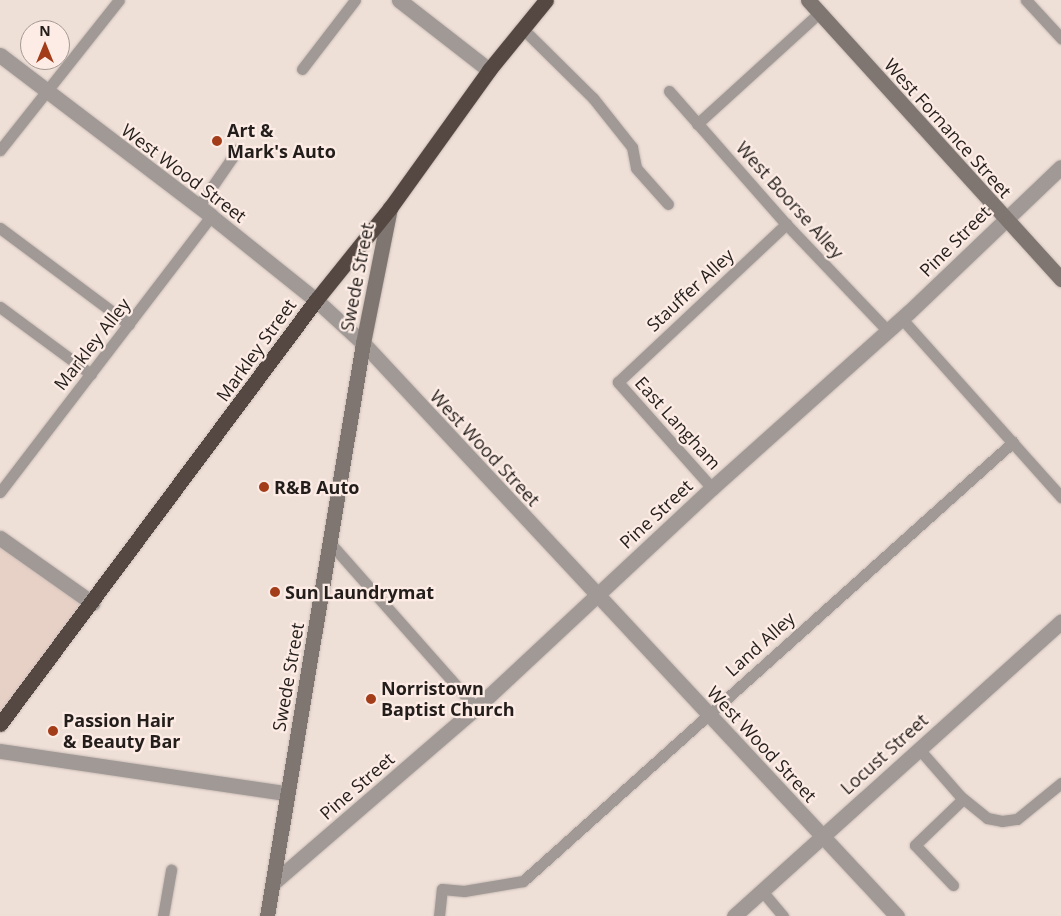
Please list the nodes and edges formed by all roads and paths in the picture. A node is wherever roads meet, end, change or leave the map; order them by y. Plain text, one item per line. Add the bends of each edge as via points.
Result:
1 (119, 0) edge
2 (355, 0) edge
3 (399, 0) edge
4 (546, 0) edge
5 (808, 0) edge
6 (1026, 0) edge
7 (819, 13) junction
8 (523, 29) junction
9 (1061, 38) edge
10 (0, 55) edge
11 (302, 69) dead end
12 (489, 70) junction
13 (669, 91) dead end
14 (46, 92) junction
15 (697, 124) junction
16 (238, 149) dead end
17 (0, 150) edge
18 (1061, 167) edge
19 (668, 204) dead end
20 (198, 207) junction
21 (390, 208) junction
22 (211, 216) junction
23 (1005, 218) junction
24 (786, 224) junction
25 (0, 228) edge
26 (1061, 279) edge
27 (316, 300) junction
28 (0, 307) edge
29 (902, 319) junction
30 (129, 324) junction
31 (888, 331) junction
32 (363, 343) junction
33 (91, 374) junction
34 (618, 382) joint
35 (1013, 442) junction
36 (712, 488) junction
37 (0, 492) edge
38 (1061, 497) edge
39 (0, 538) edge
40 (331, 544) junction
41 (596, 595) junction
42 (92, 603) junction
43 (1061, 622) edge
44 (476, 708) junction
45 (708, 713) junction
46 (0, 724) edge
47 (919, 749) junction
48 (0, 751) edge
49 (1061, 783) edge
50 (285, 793) junction
51 (963, 799) junction
52 (822, 836) junction
53 (170, 870) dead end
54 (273, 883) junction
55 (953, 885) dead end
56 (762, 890) junction
57 (162, 916) edge
58 (267, 916) edge
59 (439, 916) edge
60 (734, 916) edge
61 (783, 916) edge
62 (897, 916) edge

1 - 14 lane
2 - 11 lane
3 - 12 street
4 - 8 highway, Markley Street
5 - 7 street, West Fornance Street
6 - 9 lane
7 - 15 lane
7 - 23 street, West Fornance Street
8 - 12 highway, Markley Street
8 - 19 lane via 593,98 632,148 636,168
10 - 14 street, West Wood Street
12 - 21 highway, Markley Street
13 - 15 lane, West Boorse Alley
14 - 17 lane
14 - 20 street, West Wood Street
15 - 24 lane, West Boorse Alley
16 - 20 lane
18 - 23 street, Pine Street
20 - 22 street, West Wood Street
21 - 27 highway, Markley Street
21 - 32 street, Swede Street
22 - 27 street, West Wood Street
22 - 30 lane, Markley Alley
23 - 26 street, West Fornance Street
23 - 29 street, Pine Street
24 - 31 lane, West Boorse Alley
24 - 34 lane, Stauffer Alley
25 - 30 lane
27 - 32 street, West Wood Street
27 - 42 highway, Markley Street
28 - 33 lane
29 - 31 street, Pine Street
29 - 35 lane
30 - 33 lane, Markley Alley
31 - 36 street, Pine Street
32 - 40 street, Swede Street
32 - 41 street, West Wood Street
33 - 37 lane, Markley Alley
34 - 36 lane, East Langham
35 - 38 lane
35 - 45 lane, Land Alley
36 - 41 street, Pine Street
39 - 42 street
40 - 44 lane
40 - 50 street, Swede Street
41 - 44 street, Pine Street
41 - 45 street, West Wood Street
42 - 46 highway, Markley Street
43 - 47 street, Locust Street
44 - 54 street, Pine Street
45 - 52 street, West Wood Street
45 - 59 lane, Land Alley via 523,881 464,890 442,889
47 - 51 lane
47 - 52 street, Locust Street
48 - 50 street
49 - 51 lane via 1017,819 986,818
50 - 54 street, Swede Street
51 - 55 lane via 915,845
52 - 56 street, Locust Street
52 - 62 street, West Wood Street
53 - 57 lane
54 - 58 street, Swede Street
56 - 60 street, Locust Street
56 - 61 lane

